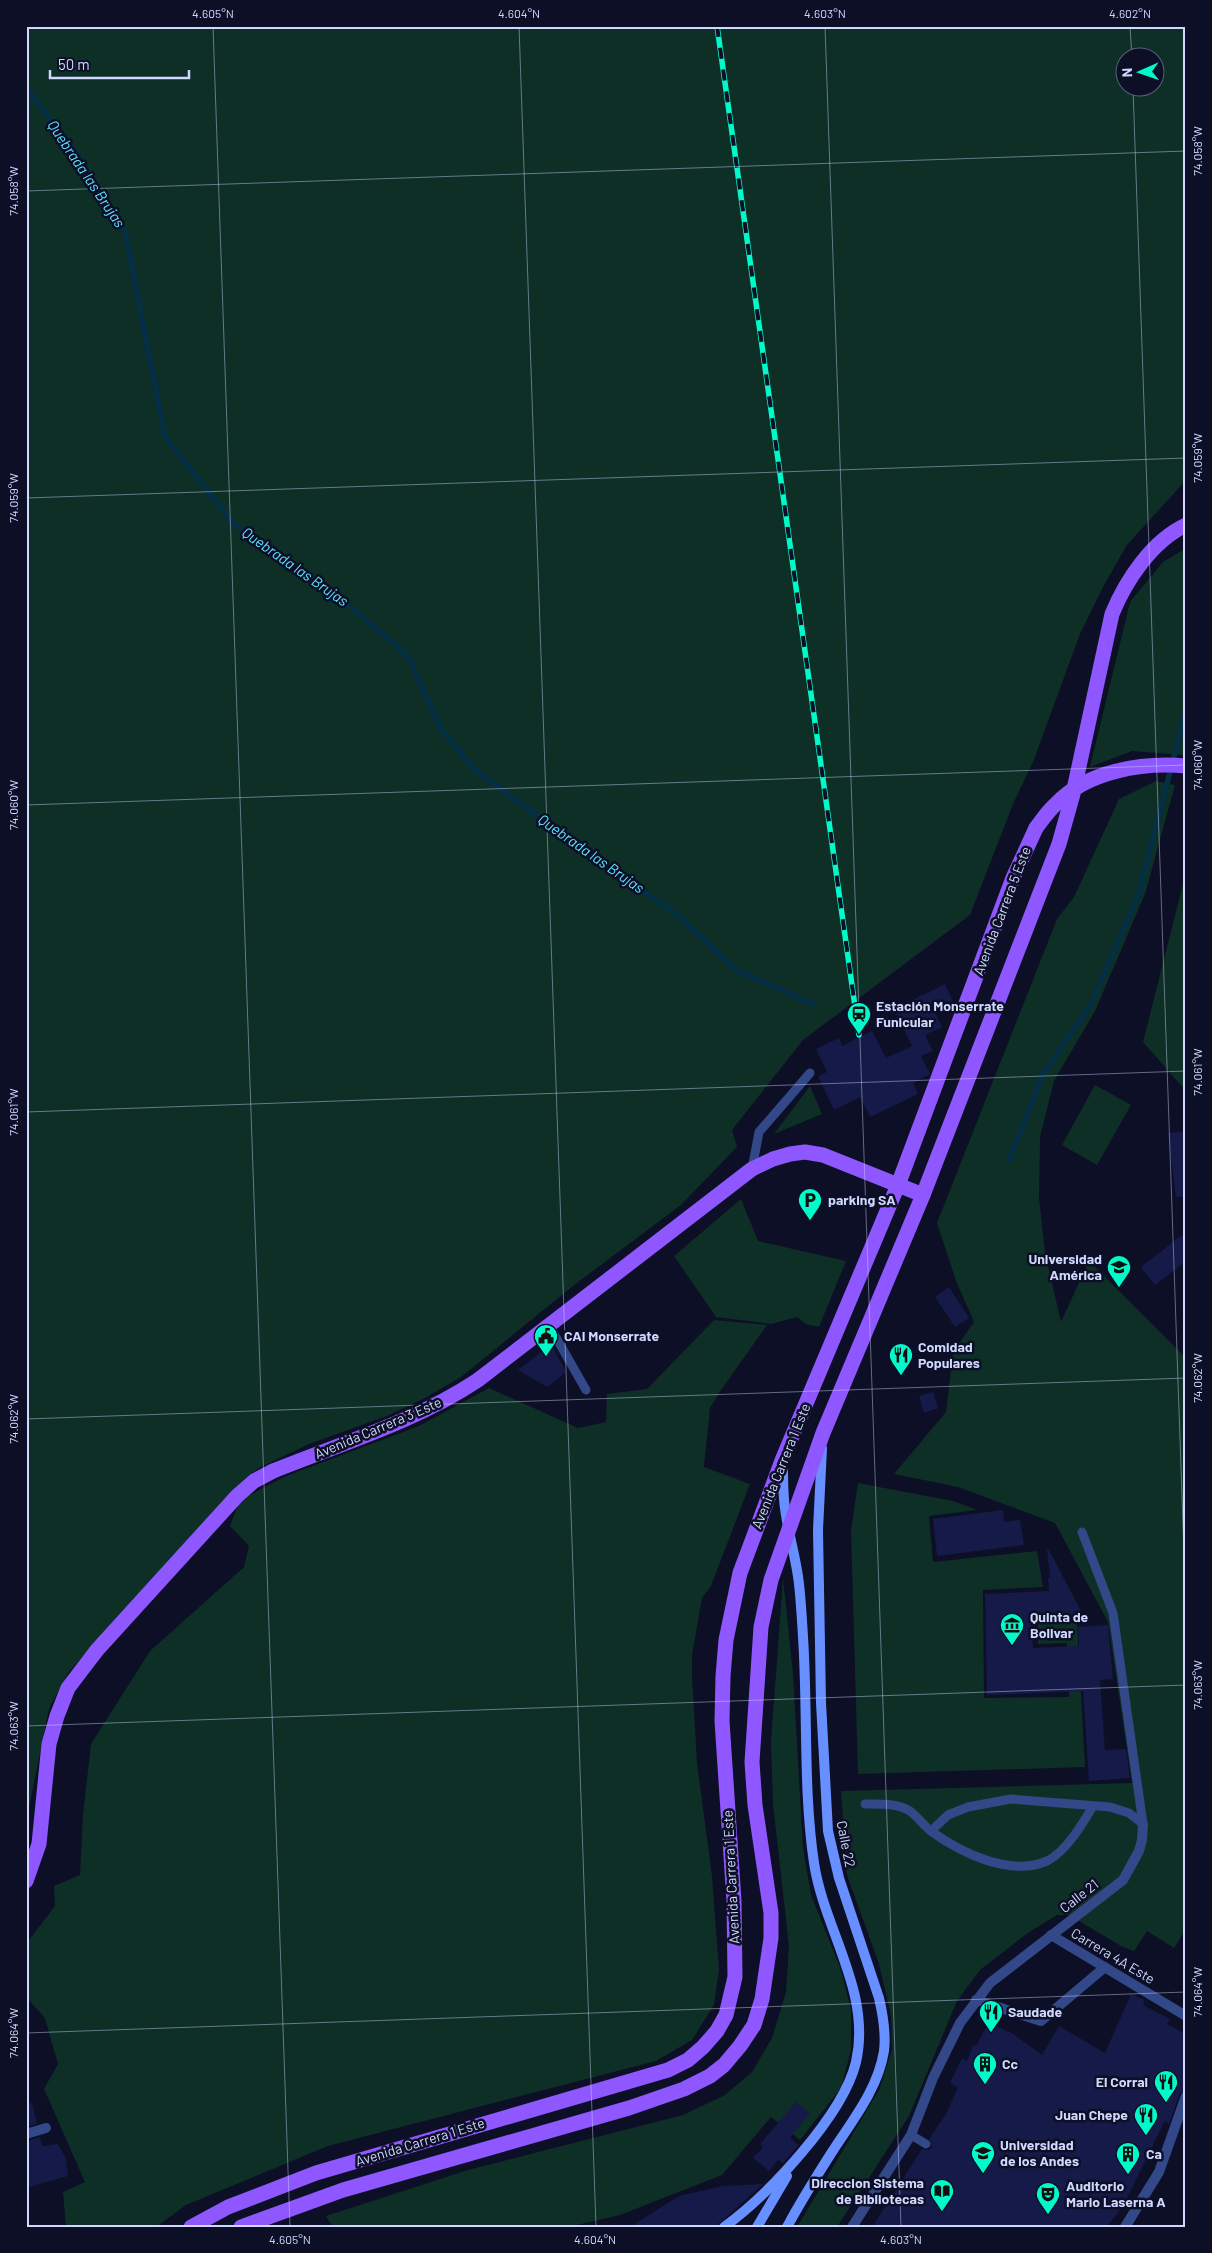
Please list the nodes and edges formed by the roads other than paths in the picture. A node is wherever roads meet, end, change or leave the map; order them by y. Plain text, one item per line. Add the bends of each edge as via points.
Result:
1 (1186, 525) edge
2 (1186, 766) edge
3 (810, 1073) dead end
4 (752, 1169) junction
5 (898, 1185) junction
6 (923, 1195) junction
7 (549, 1325) junction
8 (586, 1390) dead end
9 (823, 1434) junction
10 (783, 1458) junction
11 (789, 1528) junction
12 (1082, 1532) dead end
13 (865, 1804) dead end
14 (1093, 1806) junction
15 (1143, 1824) junction
16 (931, 1831) junction
17 (26, 1881) edge
18 (1052, 1935) junction
19 (1105, 1966) junction
20 (976, 2000) junction
21 (1186, 2016) edge
22 (1186, 2096) edge
23 (46, 2128) dead end
24 (26, 2134) edge
25 (911, 2135) junction
26 (926, 2144) dead end
27 (806, 2148) junction
28 (191, 2227) edge
29 (241, 2227) edge
30 (724, 2227) edge
31 (757, 2227) edge
32 (787, 2227) edge
33 (852, 2227) edge
34 (1125, 2227) edge

1 - 6 main road, Avenida Carrera 5 Este via 1161,542 1136,571 1112,614 1062,832
2 - 5 main road, Avenida Carrera 5 Este, bridge via 1144,765 1098,778 1073,790 1036,828 1013,878
3 - 4 lane via 759,1132
4 - 5 main road, Avenida Carrera 3 Este via 773,1159 806,1152 840,1161
4 - 7 main road, Avenida Carrera 3 Este
5 - 6 main road, Avenida Carrera 3 Este
5 - 10 main road, Avenida Carrera 1 Este
6 - 9 main road, Avenida Carrera 1 Este
7 - 8 lane
7 - 17 main road, Avenida Carrera 3 Este via 456,1395 382,1429 273,1471 254,1481 237,1496 97,1650 68,1688 49,1744 39,1844
9 - 11 main road, Avenida Carrera 1 Este
9 - 32 street, Calle 22 via 818,1530 821,1703 828,1831 839,1878 879,1998 884,2050 862,2106
10 - 11 street
10 - 28 main road, Avenida Carrera 1 Este via 740,1573 726,1640 722,1721 735,1954 726,2015 717,2031 696,2054 668,2070 316,2173 228,2207
11 - 27 street via 799,1583 808,1805 814,1865 818,1886 850,1974 859,2028 852,2076
11 - 29 main road, Avenida Carrera 1 Este via 766,1601 753,1730 753,1784 771,1938 762,1999 754,2025 740,2046 710,2076 659,2098 343,2190
12 - 15 lane, Calle 21 via 1113,1613
13 - 16 lane via 887,1804 909,1810
14 - 15 lane via 1129,1813
14 - 16 lane via 1011,1799 955,1812
14 - 16 lane via 1064,1846 1048,1860 1033,1865 992,1862 968,1854
15 - 18 street, Calle 21 via 1139,1851 1123,1880
18 - 19 street, Carrera 4A Este
18 - 20 street, Calle 21 via 990,1983
19 - 20 street via 1041,2021
19 - 21 street, Carrera 4A Este
20 - 25 street, Calle 21 via 944,2055
22 - 34 street via 1160,2172
23 - 24 street
25 - 26 lane
25 - 33 street, Calle 21
27 - 30 street via 755,2201
27 - 31 street

